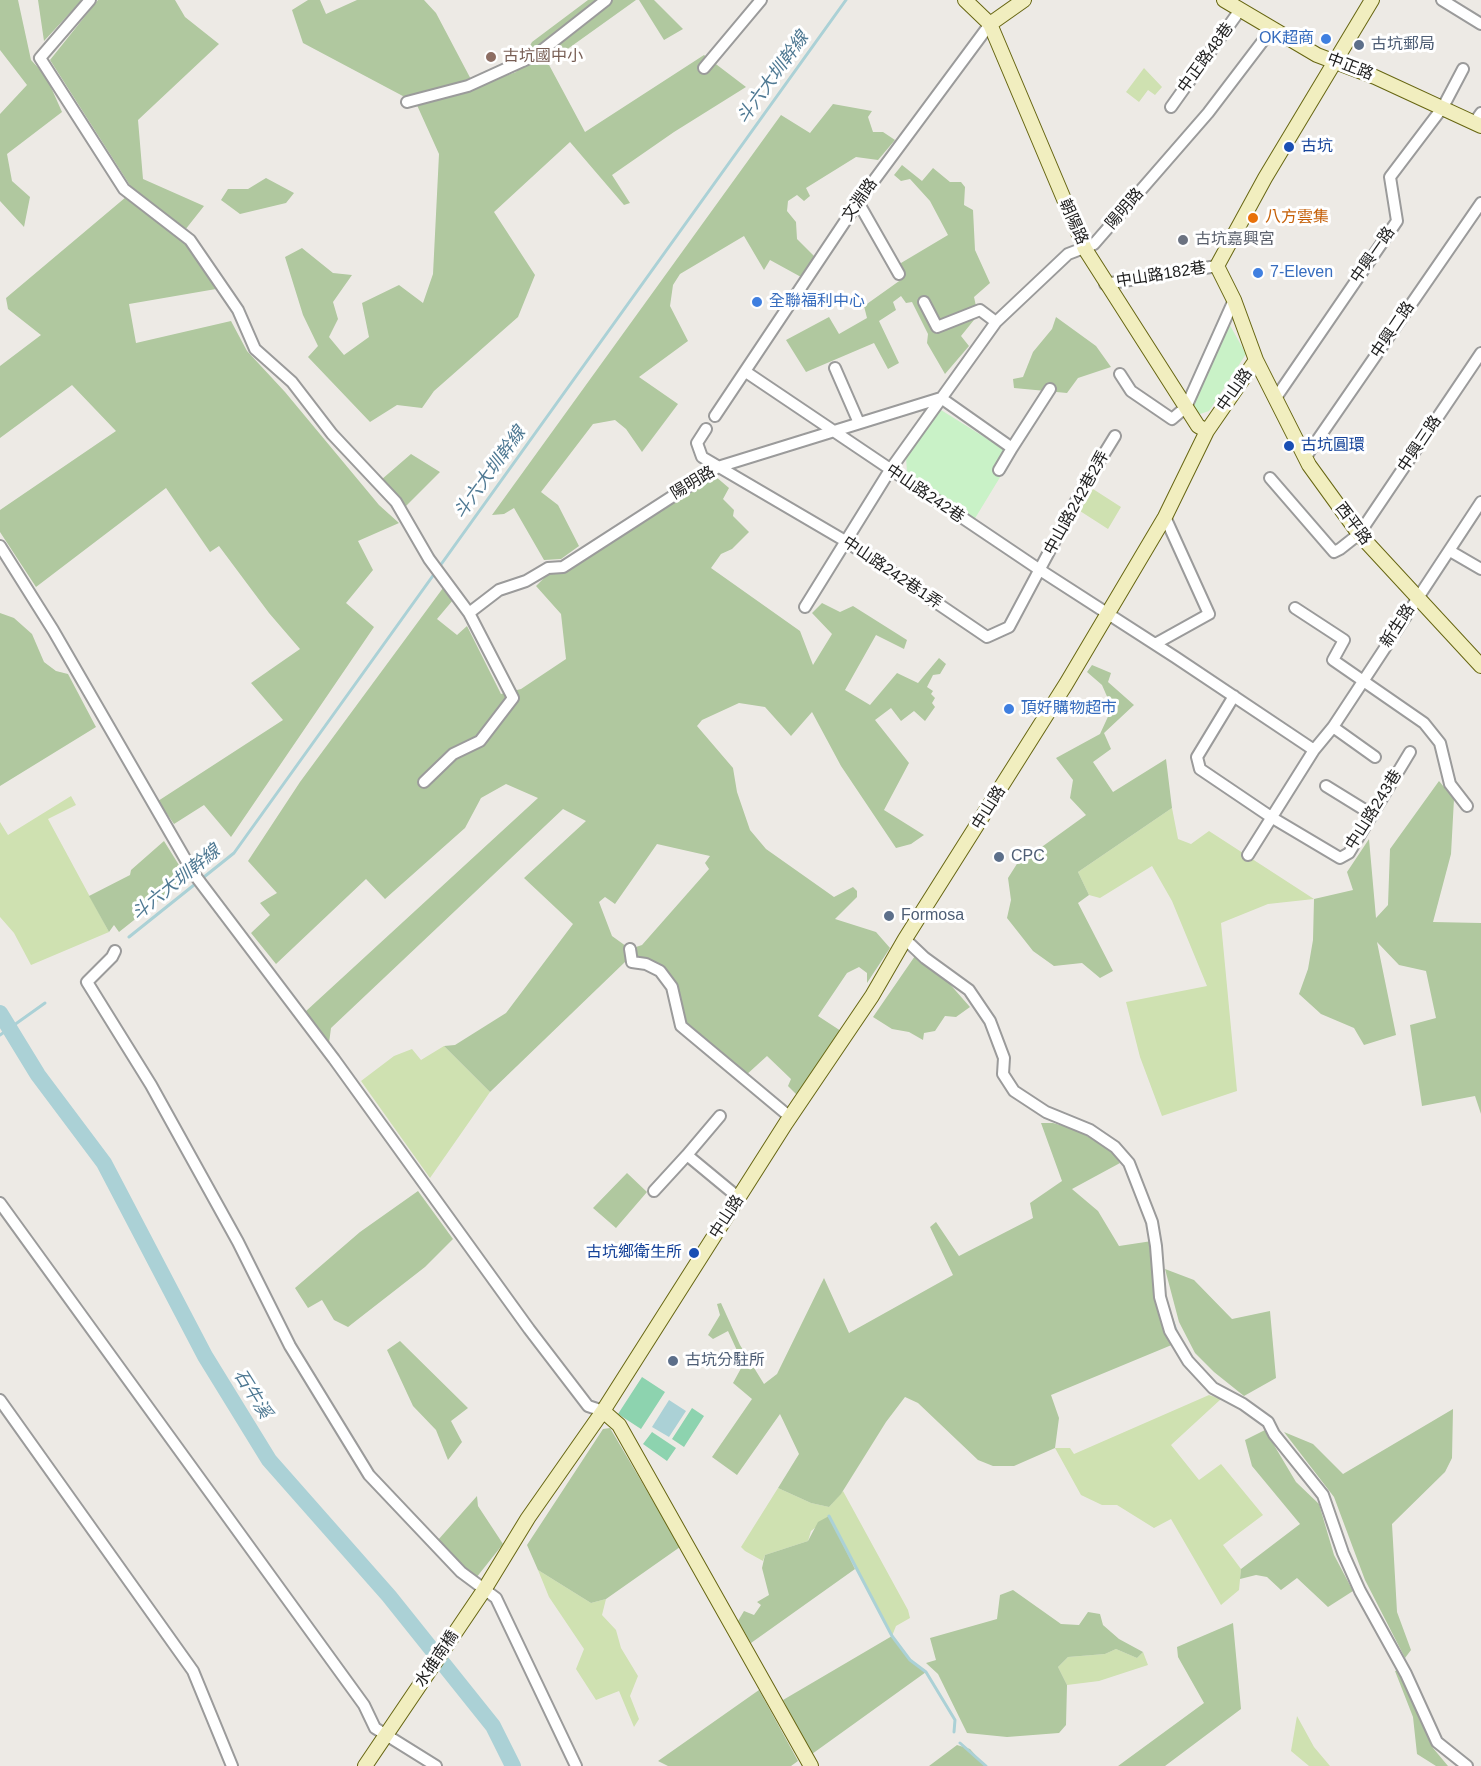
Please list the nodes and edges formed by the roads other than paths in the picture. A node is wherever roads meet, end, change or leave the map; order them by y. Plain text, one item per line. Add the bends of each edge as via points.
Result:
1 (90, 0) edge
2 (606, 0) edge
3 (761, 0) edge
4 (966, 0) edge
5 (1024, 0) edge
6 (1372, 0) edge
7 (1442, 0) edge
8 (1233, 4) edge
9 (990, 24) junction
10 (1481, 24) edge
11 (1272, 29) junction
12 (1335, 61) junction
13 (704, 68) dead end
14 (1463, 69) dead end
15 (407, 102) dead end
16 (1171, 107) dead end
17 (1443, 107) junction
18 (1479, 121) edge
19 (858, 202) junction
20 (1481, 203) edge
21 (1085, 249) junction
22 (1217, 266) junction
23 (899, 274) dead end
24 (1105, 284) junction
25 (1234, 300) junction
26 (924, 302) dead end
27 (996, 322) junction
28 (1481, 354) edge
29 (1256, 360) junction
30 (834, 368) dead end
31 (746, 372) junction
32 (1120, 374) dead end
33 (1050, 389) dead end
34 (941, 398) junction
35 (1275, 399) junction
36 (1186, 407) junction
37 (715, 416) dead end
38 (860, 423) junction
39 (706, 429) dead end
40 (833, 432) junction
41 (1207, 432) junction
42 (1115, 436) dead end
43 (1012, 448) junction
44 (1305, 458) junction
45 (718, 467) junction
46 (890, 470) junction
47 (999, 470) dead end
48 (1270, 478) dead end
49 (1481, 502) edge
50 (1164, 517) junction
51 (1359, 534) junction
52 (847, 542) junction
53 (0, 546) edge
54 (1450, 551) junction
55 (1481, 569) edge
56 (1040, 570) junction
57 (1416, 599) junction
58 (805, 607) dead end
59 (1295, 609) dead end
60 (469, 613) junction
61 (1106, 614) junction
62 (1155, 644) junction
63 (1480, 664) edge
64 (1363, 681) junction
65 (1234, 696) junction
66 (1333, 727) junction
67 (1314, 750) junction
68 (1410, 752) dead end
69 (1375, 757) dead end
70 (424, 782) dead end
71 (1326, 786) dead end
72 (1467, 806) dead end
73 (1373, 815) junction
74 (1271, 817) junction
75 (1248, 855) dead end
76 (905, 939) junction
77 (630, 949) dead end
78 (115, 951) dead end
79 (720, 1116) dead end
80 (790, 1117) junction
81 (687, 1155) junction
82 (654, 1191) dead end
83 (739, 1198) junction
84 (0, 1203) edge
85 (0, 1401) edge
86 (603, 1412) junction
87 (484, 1590) junction
88 (389, 1733) junction
89 (232, 1766) edge
90 (365, 1766) edge
91 (436, 1766) edge
92 (576, 1766) edge
93 (811, 1766) edge
94 (1467, 1766) edge

1 - 60 street via 40,58 124,189 190,240 238,310 255,349 292,382 332,434 396,502 429,559
2 - 15 street via 536,55 468,86
3 - 13 street
4 - 9 main road, 朝陽路
5 - 9 main road, 文淵路
6 - 12 main road
7 - 10 street
8 - 11 main road, 中正路
8 - 16 street, 中正路48巷
9 - 19 street, 文淵路
9 - 21 main road, 朝陽路
11 - 12 main road, 中正路
11 - 21 street, 陽明路 via 1208,113 1094,244
12 - 17 main road, 中正路
12 - 22 main road
14 - 17 street, 中興一路
17 - 18 main road, 中正路
17 - 35 street, 中興一路 via 1390,177 1397,221
19 - 23 street
19 - 31 street, 文淵路
20 - 44 street, 中興二路
21 - 24 main road, 朝陽路
21 - 27 street, 陽明路 via 1068,254
22 - 24 street, 中山路182巷
22 - 25 main road, 中山路
24 - 36 main road, 朝陽路
25 - 29 main road, 中山路
25 - 36 street
26 - 27 street via 938,327 980,310
27 - 34 street, 陽明路
28 - 51 street, 中興三路
29 - 35 main road, 西平路
29 - 41 main road, 中山路
30 - 38 street
31 - 37 street, 文淵路
31 - 40 street, 中山路242巷
32 - 36 street via 1131,391 1172,419
33 - 43 street
34 - 38 street, 陽明路
34 - 43 street
34 - 46 street, 陽明路
35 - 44 main road, 西平路
36 - 41 main road, 朝陽路 via 1198,426
38 - 40 street, 陽明路
39 - 45 street, 中山路242巷1弄 via 697,443 698,451
40 - 45 street, 陽明路
40 - 46 street, 中山路242巷
41 - 50 main road, 中山路
42 - 56 street, 中山路242巷2弄
43 - 47 street
44 - 51 main road, 西平路
45 - 52 street, 中山路242巷1弄
45 - 60 street, 陽明路 via 563,567 549,568 499,590
46 - 52 street, 陽明路
46 - 56 street, 中山路242巷
48 - 51 street via 1334,552
49 - 54 street, 新生路
50 - 61 main road, 中山路
50 - 62 street via 1209,614
51 - 57 main road, 西平路
52 - 56 street, 中山路242巷1弄 via 987,637 1009,627
52 - 58 street, 陽明路
53 - 86 street via 194,874 334,1059 529,1329 588,1406
54 - 55 street
54 - 57 street, 新生路
56 - 61 street, 中山路242巷
57 - 63 main road, 西平路
57 - 64 street, 新生路
59 - 64 street via 1344,640 1333,660
60 - 70 street via 513,698 480,741 453,754
61 - 62 street
61 - 76 main road, 中山路
62 - 65 street
64 - 66 street, 新生路
64 - 72 street via 1424,723 1440,743 1450,784
65 - 67 street
65 - 74 street, 中山路243巷 via 1197,757 1198,766 1205,775
66 - 67 street, 新生路
66 - 69 street
67 - 74 street
68 - 73 street, 中山路243巷
71 - 73 street
73 - 74 street, 中山路243巷 via 1349,853 1340,858
74 - 75 street
76 - 80 main road, 中山路 via 872,996
76 - 94 street via 969,990 990,1021 1004,1058 1004,1074 1014,1091 1046,1112 1089,1130 1115,1147 1129,1163 1152,1222 1160,1296 1170,1331 1188,1361 1213,1388 1268,1422 1323,1496 1342,1553 1437,1742
77 - 80 street via 632,962 660,970 672,987 681,1026
78 - 87 street via 87,982 147,1077 290,1346 369,1475 461,1572
79 - 81 street
80 - 83 main road, 中山路
81 - 82 street
81 - 83 street
83 - 86 main road, 中山路
84 - 88 street via 364,1705 375,1728
85 - 89 street via 193,1671
86 - 87 main road, 中山路 via 528,1518
86 - 93 main road via 625,1435
87 - 88 main road, 水碓南橋
87 - 92 street via 496,1598
88 - 90 main road, 水碓南橋
88 - 91 street

